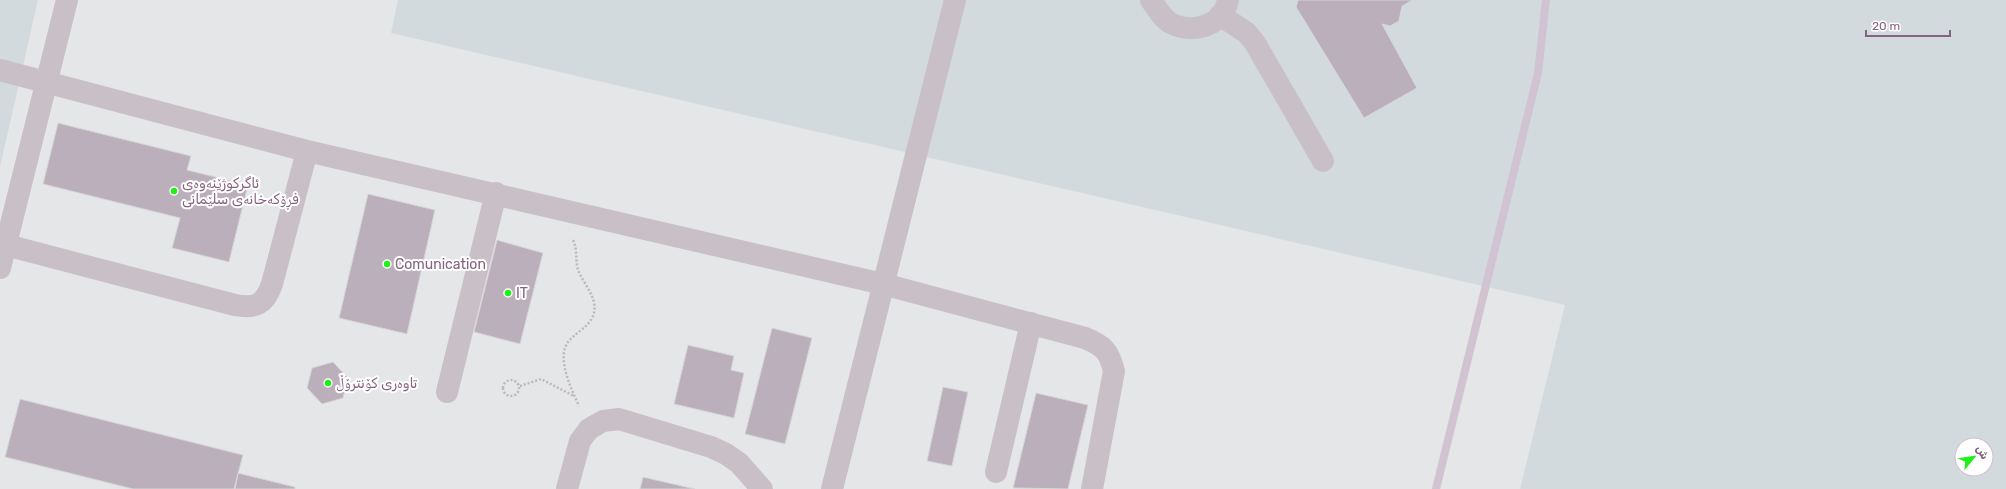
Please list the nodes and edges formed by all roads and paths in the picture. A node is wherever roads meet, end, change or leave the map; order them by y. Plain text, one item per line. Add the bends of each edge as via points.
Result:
1 (67, 0) edge
2 (955, 0) edge
3 (1151, 0) edge
4 (1224, 8) edge
5 (0, 70) edge
6 (46, 82) junction
7 (307, 151) junction
8 (1323, 161) dead end
9 (496, 193) junction
10 (557, 208) junction
11 (6, 244) junction
12 (0, 268) edge
13 (883, 284) junction
14 (1031, 323) junction
15 (520, 386) junction
16 (447, 392) dead end
17 (574, 396) junction
18 (589, 429) junction
19 (996, 472) dead end
20 (567, 489) edge
21 (762, 489) edge
22 (832, 489) edge
23 (1092, 489) edge

1 - 6 lane
2 - 13 lane
3 - 4 lane via 1167,21 1180,28 1195,29 1209,25
4 - 8 lane via 1255,43
5 - 6 lane
6 - 7 lane
6 - 11 lane
7 - 9 lane
7 - 11 lane via 272,284 268,296 259,304 247,307 235,305
9 - 10 lane
9 - 16 lane
10 - 13 lane
10 - 17 path via 577,247 578,270 595,306 592,318 568,342 564,352 565,367
11 - 12 lane
13 - 14 lane
13 - 22 lane
14 - 19 lane
14 - 23 lane via 1100,344 1110,356 1114,371
15 - 15 path via 512,380 506,381 503,391 511,397 520,391
15 - 17 path via 541,380
17 - 18 path
18 - 20 lane via 580,441
18 - 21 lane via 603,420 619,419 711,447 739,463

